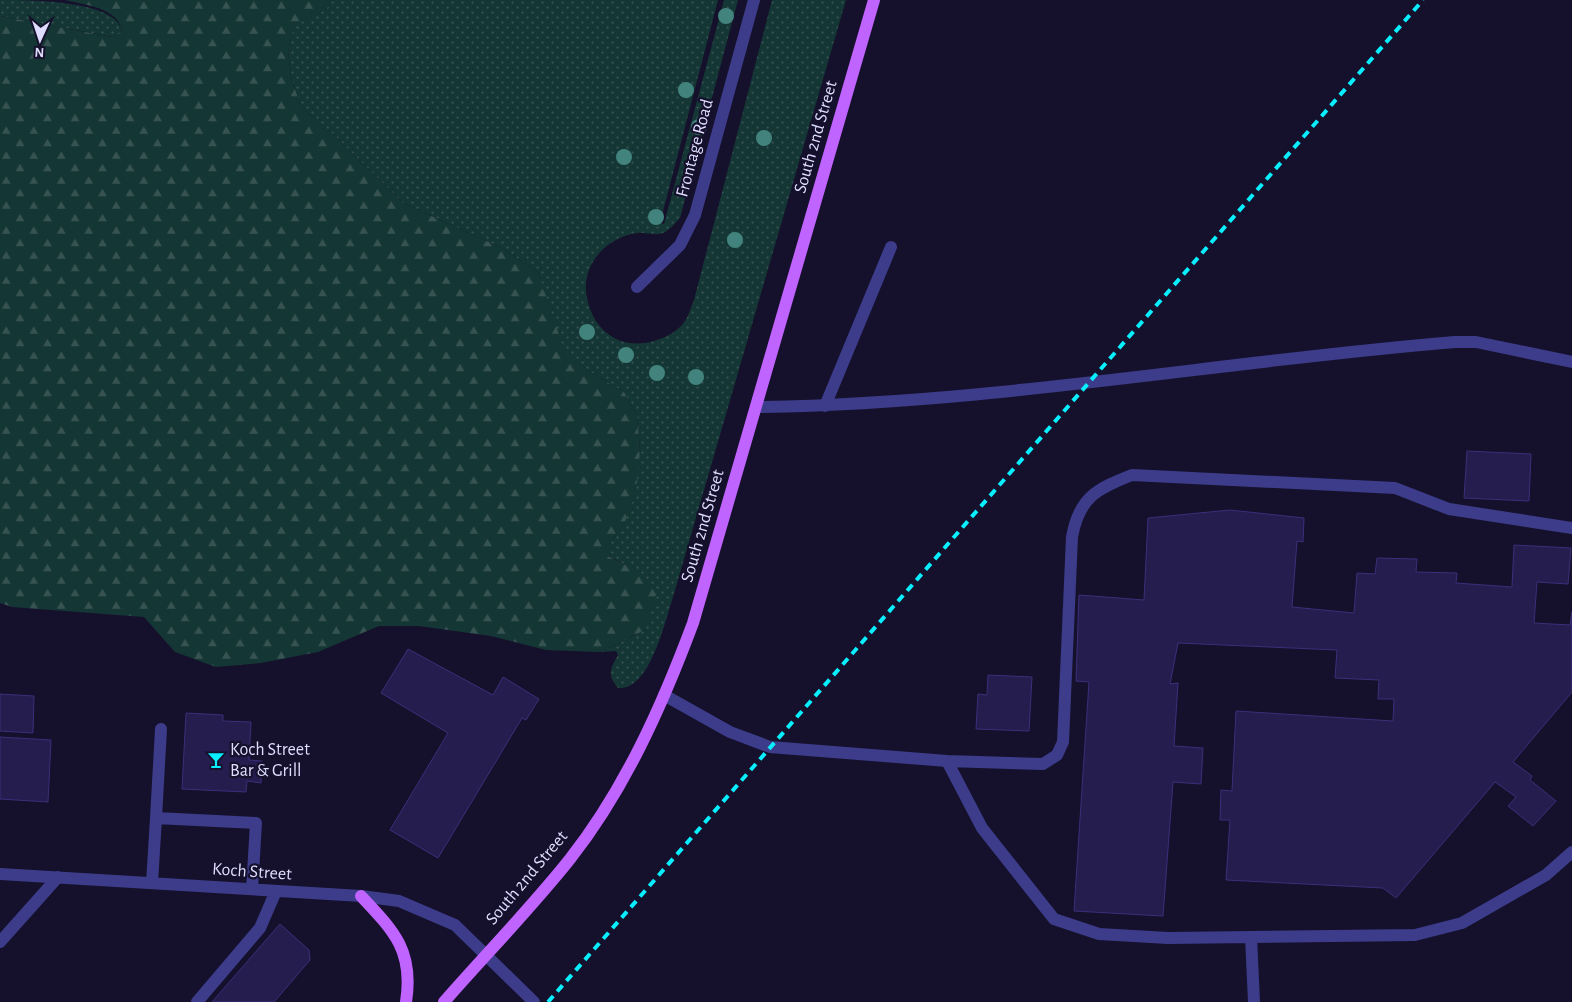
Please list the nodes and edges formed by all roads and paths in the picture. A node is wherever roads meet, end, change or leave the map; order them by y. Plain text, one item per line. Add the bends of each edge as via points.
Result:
1 (754, 0) edge
2 (874, 0) edge
3 (890, 247) dead end
4 (637, 287) dead end
5 (1572, 362) edge
6 (825, 406) junction
7 (756, 407) junction
8 (1572, 528) edge
9 (664, 696) junction
10 (160, 729) dead end
11 (946, 761) junction
12 (156, 818) junction
13 (1572, 852) edge
14 (0, 874) edge
15 (58, 877) junction
16 (152, 883) junction
17 (252, 889) junction
18 (276, 891) junction
19 (361, 896) junction
20 (1251, 937) junction
21 (0, 942) edge
22 (485, 956) junction
23 (197, 1002) edge
24 (406, 1002) edge
25 (444, 1002) edge
26 (534, 1002) edge
27 (1254, 1002) edge

1 - 4 street, Frontage Road via 695,215 680,245
2 - 7 main road, South 2nd Street
3 - 6 street
5 - 6 street via 1476,342 1456,342 1294,357 1113,381
6 - 7 street
7 - 9 main road, South 2nd Street via 693,623
8 - 11 street via 1449,509 1394,488 1132,475 1102,486 1085,502 1075,519 1063,742 1057,755 1042,764
9 - 11 street via 730,732 770,747
9 - 22 main road, South 2nd Street via 642,744 589,832
10 - 12 street
11 - 20 street via 982,828 1054,919 1098,934 1168,938
12 - 16 street
12 - 17 street via 256,823
13 - 20 street via 1546,875 1462,923 1415,935
14 - 15 street, Koch Street
15 - 16 street, Koch Street
15 - 21 street
16 - 17 street, Koch Street
17 - 18 street, Koch Street
18 - 19 street, Koch Street
18 - 23 street via 260,928
19 - 22 street, Koch Street via 399,901 429,912 455,925
19 - 24 main road via 399,941 406,960
20 - 27 street
22 - 25 main road, South 2nd Street
22 - 26 street, Koch Street

